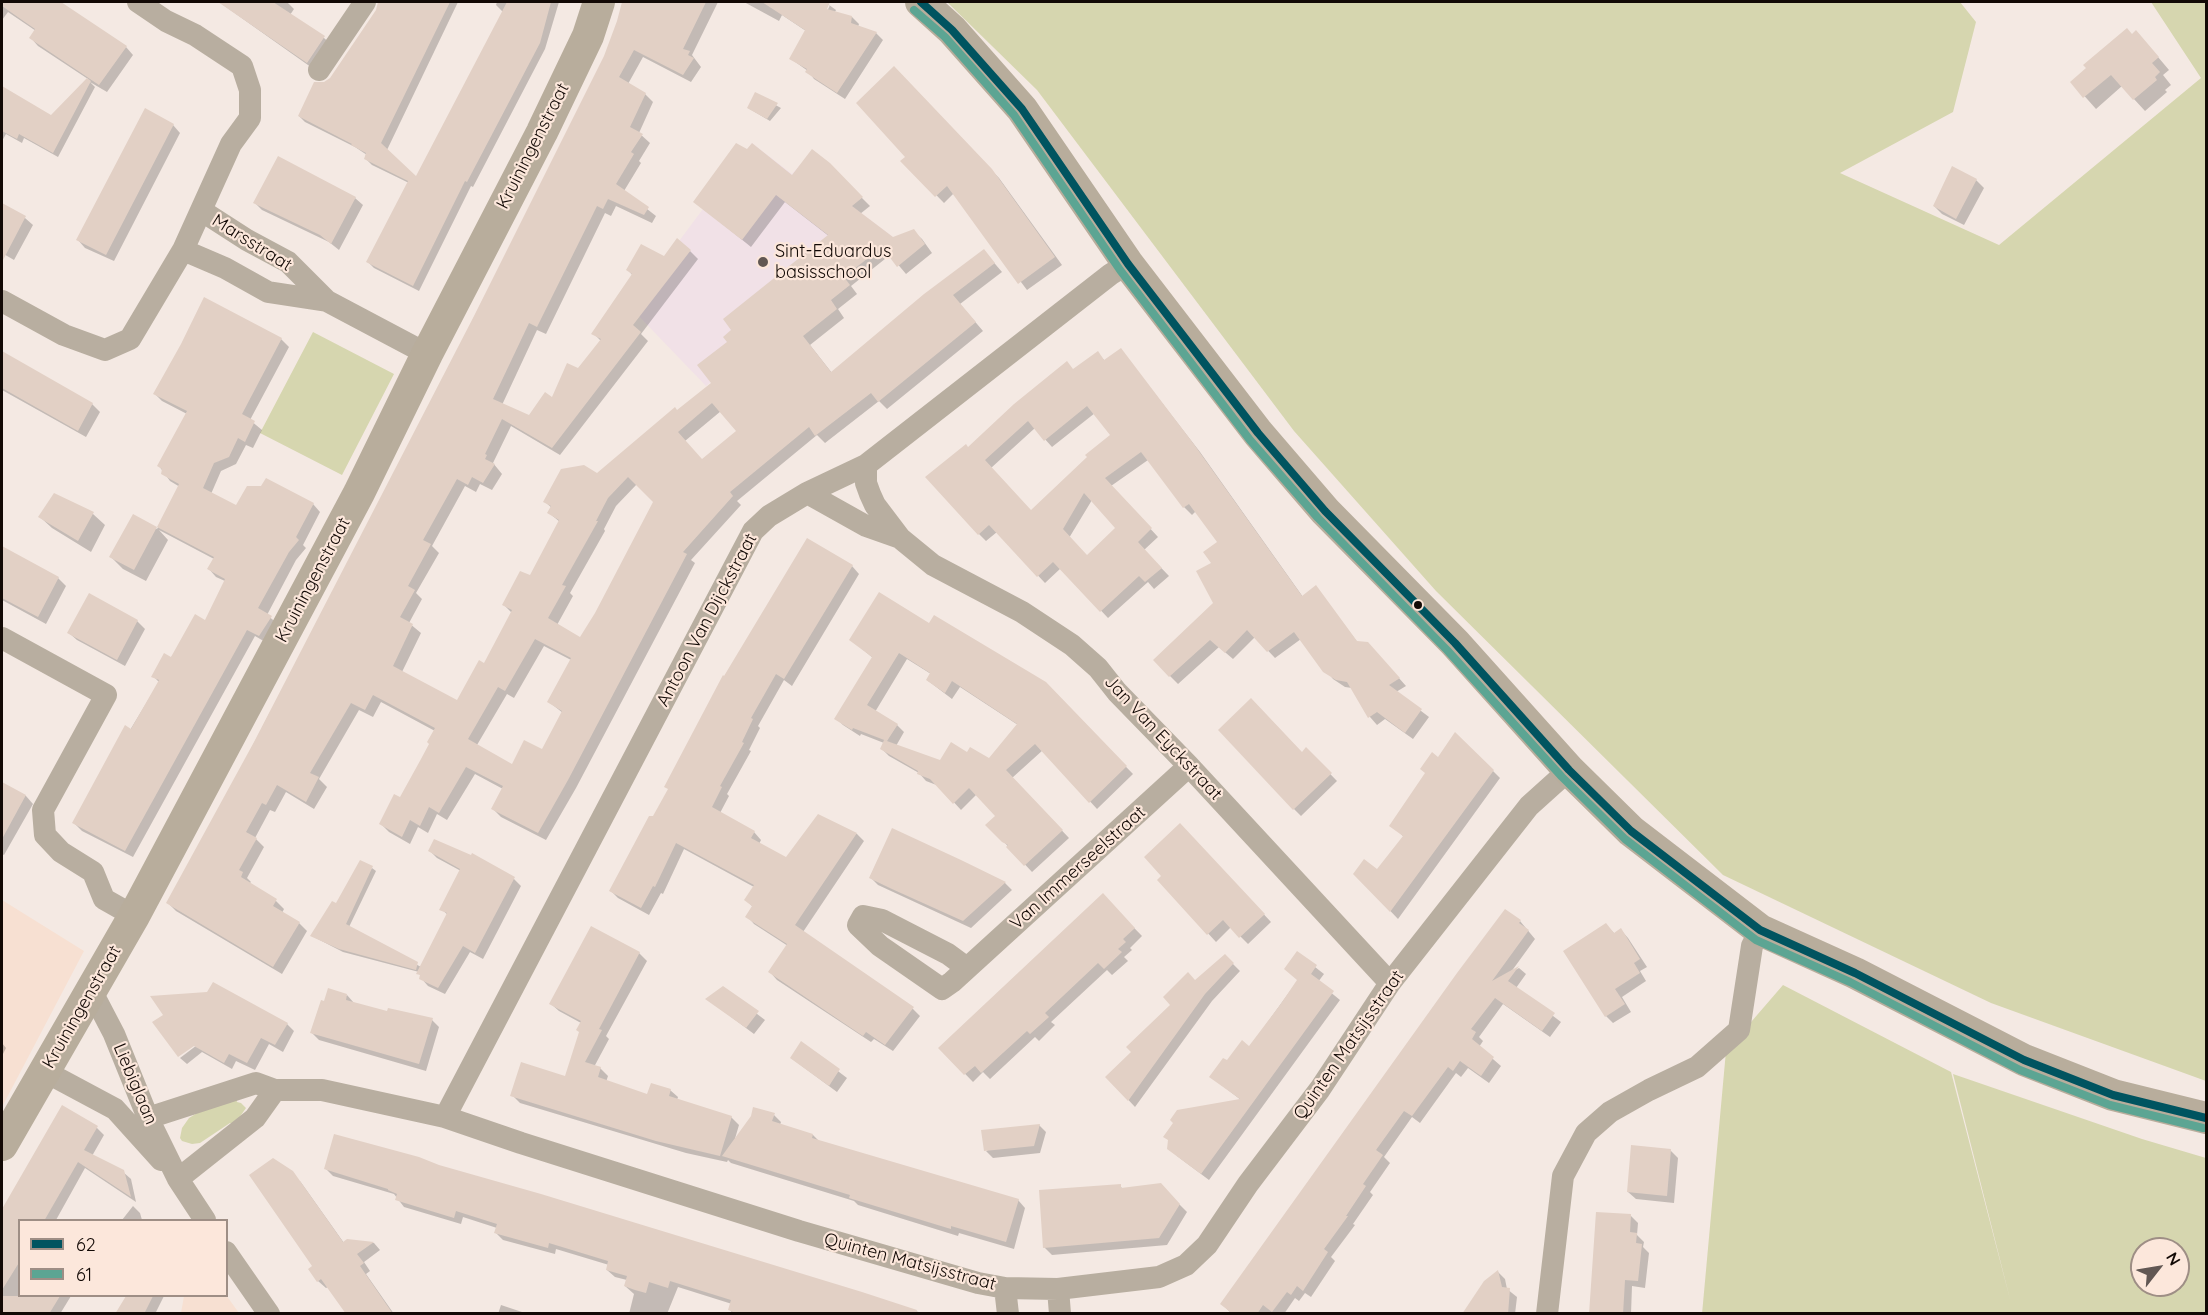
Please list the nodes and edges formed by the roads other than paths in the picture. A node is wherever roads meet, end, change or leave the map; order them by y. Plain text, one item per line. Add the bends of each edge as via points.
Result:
1 (138, 2) edge
2 (365, 2) edge
3 (599, 2) edge
4 (921, 2) edge
5 (320, 70) dead end
6 (202, 211) junction
7 (183, 250) junction
8 (1128, 264) junction
9 (2, 301) edge
10 (327, 301) junction
11 (427, 354) junction
12 (866, 465) junction
13 (807, 493) junction
14 (900, 538) junction
15 (2, 638) edge
16 (1189, 766) junction
17 (1569, 770) junction
18 (135, 916) junction
19 (1760, 930) junction
20 (967, 969) dead end
21 (1390, 983) junction
22 (91, 990) junction
23 (44, 1071) junction
24 (275, 1090) junction
25 (445, 1117) junction
26 (148, 1118) junction
27 (2206, 1118) edge
28 (2, 1145) edge
29 (178, 1179) junction
30 (204, 1219) edge
31 (228, 1255) edge
32 (1005, 1288) junction
33 (1058, 1289) junction
34 (268, 1314) edge
35 (1008, 1314) edge
36 (1060, 1314) edge
37 (1547, 1314) edge

1 - 6 street, Marsstraat via 242,66 250,90 250,118 231,144
2 - 5 street
3 - 11 street, Kruiningenstraat via 588,36 542,132
4 - 8 street via 952,30 1022,109
6 - 7 street, Marsstraat
6 - 10 street, Marsstraat via 288,262
7 - 9 street, Marsstraat via 130,339 105,350 64,335
7 - 10 street, Marsstraat via 225,267 268,292
8 - 12 street, Antoon Van Dijckstraat
8 - 17 street via 1258,434 1317,503 1455,644
10 - 11 street, Marsstraat
11 - 18 street, Kruiningenstraat via 353,503
12 - 13 street, Antoon Van Dijckstraat
12 - 14 street, Jan Van Eyckstraat via 866,483 875,505
13 - 14 street, Jan Van Eyckstraat via 866,526
13 - 25 street, Antoon Van Dijckstraat via 769,516 753,531
14 - 16 street, Jan Van Eyckstraat via 933,565 1022,612 1072,645
15 - 18 street via 106,694 43,810 45,835 61,852 93,872 104,899
16 - 20 street, Van Immerseelstraat
16 - 21 street, Jan Van Eyckstraat
17 - 19 street via 1631,831
17 - 21 street, Quinten Matsijsstraat via 1529,806
18 - 22 street, Kruiningenstraat
19 - 27 street via 1855,973 2024,1060 2113,1095
19 - 37 street via 1752,946 1739,1030 1697,1067 1610,1112 1586,1133 1563,1176
21 - 33 street, Quinten Matsijsstraat via 1320,1089 1207,1245 1186,1265 1159,1277
22 - 23 street, Kruiningenstraat
22 - 26 street, Liebiglaan via 114,1034
23 - 28 street, Kruiningenstraat
23 - 29 street, Liebiglaan via 115,1109
24 - 25 street, Quinten Matsijsstraat via 322,1090
24 - 26 street, Quinten Matsijsstraat via 256,1083
24 - 29 street via 255,1118
25 - 32 street, Quinten Matsijsstraat via 799,1231
26 - 29 street, Liebiglaan
29 - 30 street, Liebiglaan
31 - 34 street
32 - 33 street, Quinten Matsijsstraat
32 - 35 street
33 - 36 street

